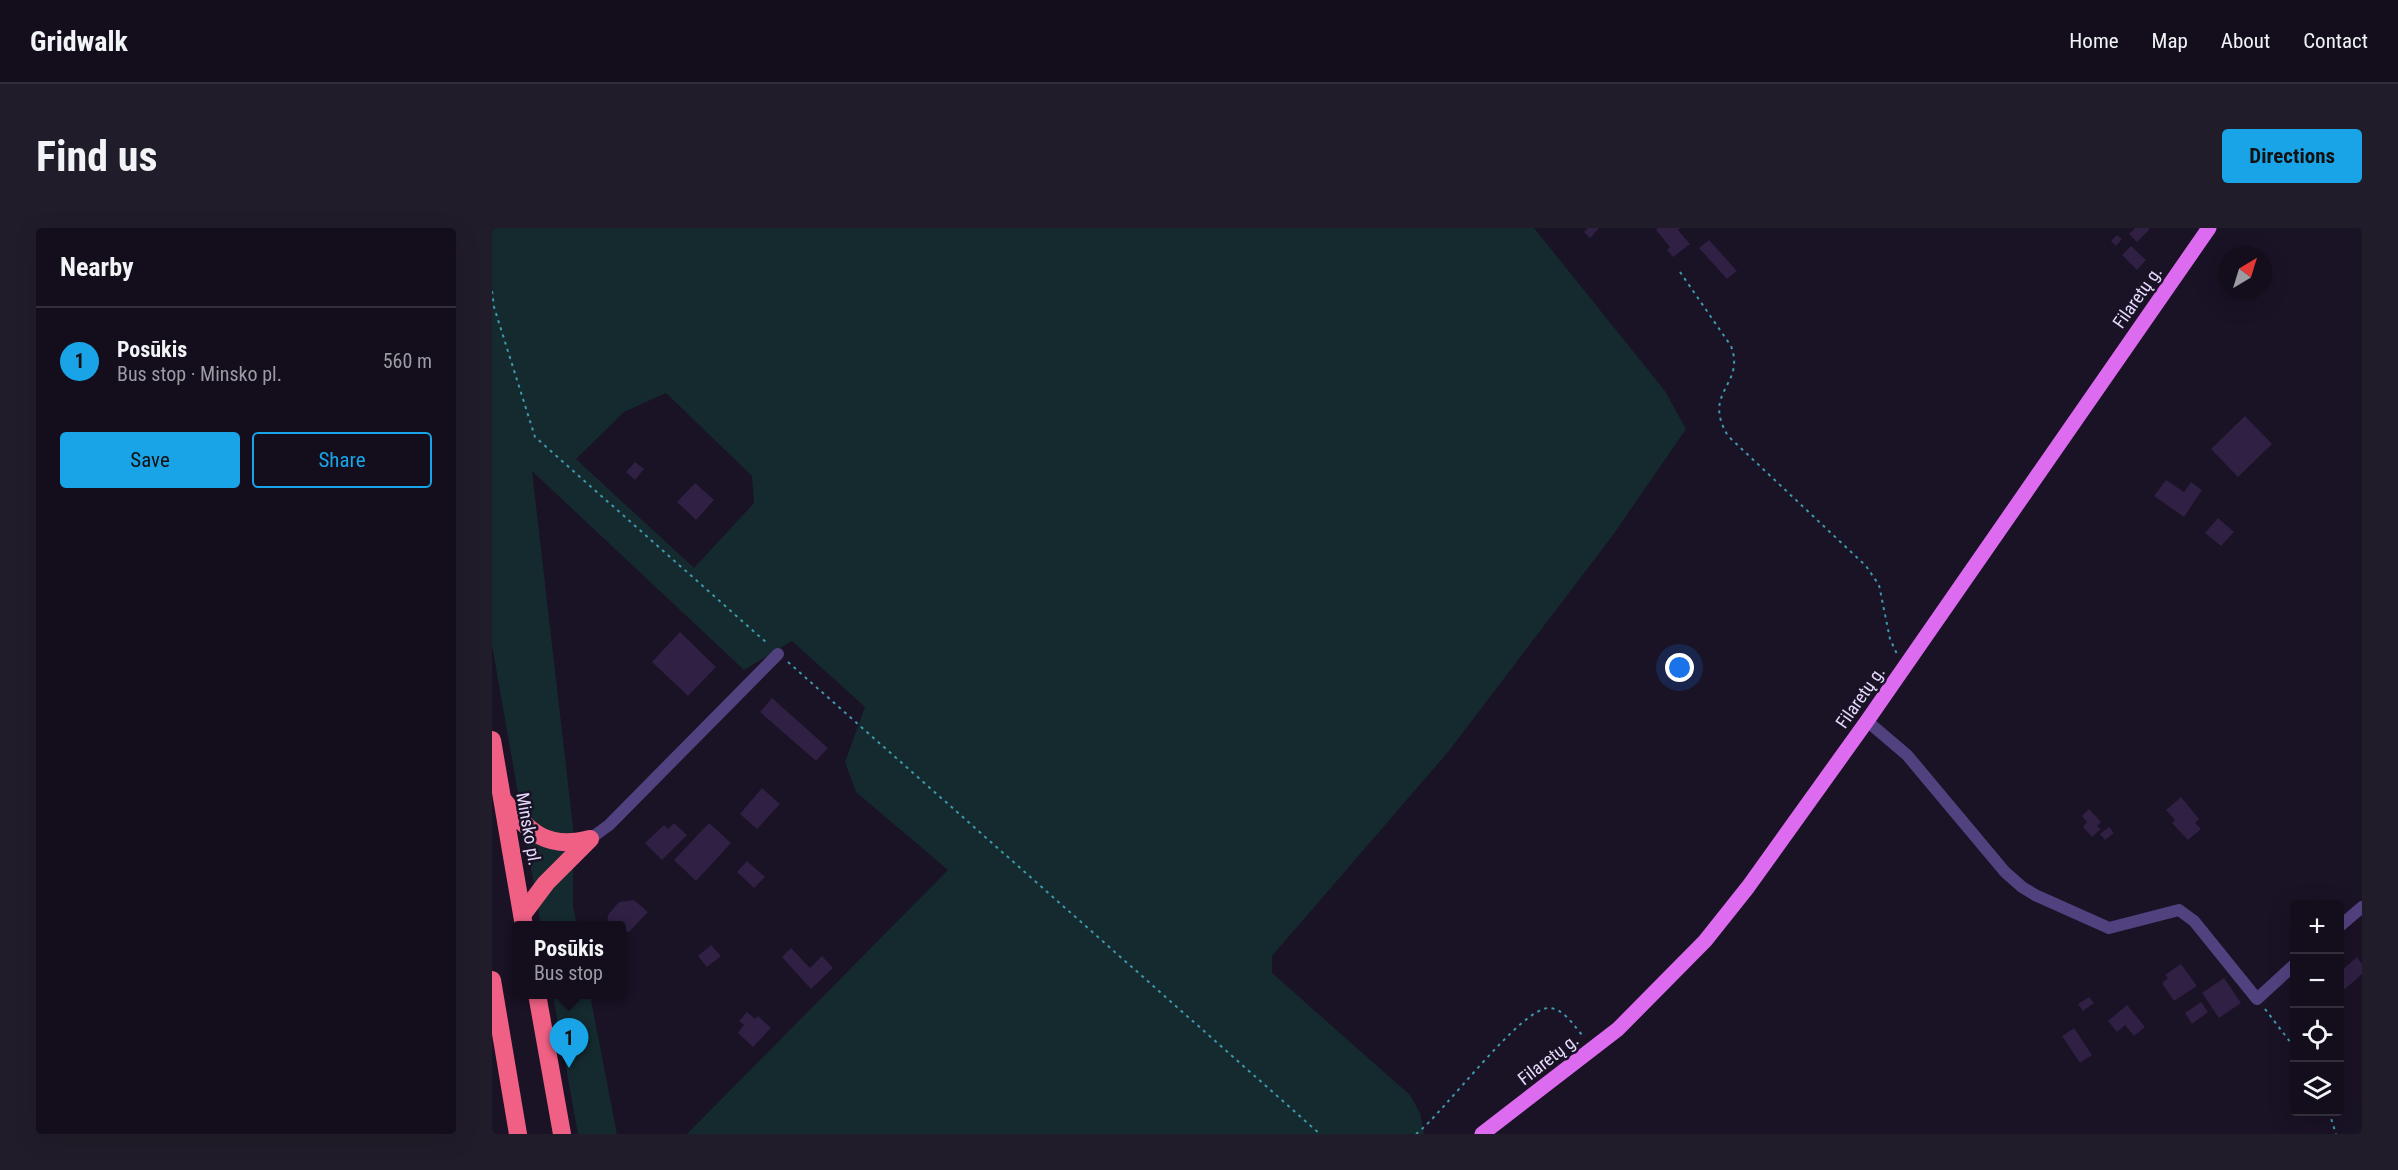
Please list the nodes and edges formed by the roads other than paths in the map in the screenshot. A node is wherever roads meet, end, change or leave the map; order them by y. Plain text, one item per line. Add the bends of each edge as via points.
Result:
1 (2210, 228) edge
2 (778, 654) road end
3 (1867, 721) junction
4 (492, 740) edge
5 (502, 799) junction
6 (590, 839) junction
7 (2362, 907) edge
8 (523, 920) edge
9 (2344, 923) edge
10 (2290, 969) edge
11 (492, 980) edge
12 (538, 999) edge
13 (518, 1134) edge
14 (562, 1134) edge
15 (1482, 1134) edge

1 - 3 main road, Filaretų g.
2 - 6 street via 609,825
3 - 10 street via 1906,755 2022,887 2109,928 2179,910 2194,921 2257,999
3 - 15 main road, Filaretų g. via 1705,941 1643,1005 1593,1049
4 - 5 highway, Minsko pl.
5 - 6 highway via 533,833 559,843
5 - 8 highway, Minsko pl.
6 - 8 highway via 546,883
7 - 9 street
11 - 13 highway
12 - 14 highway

